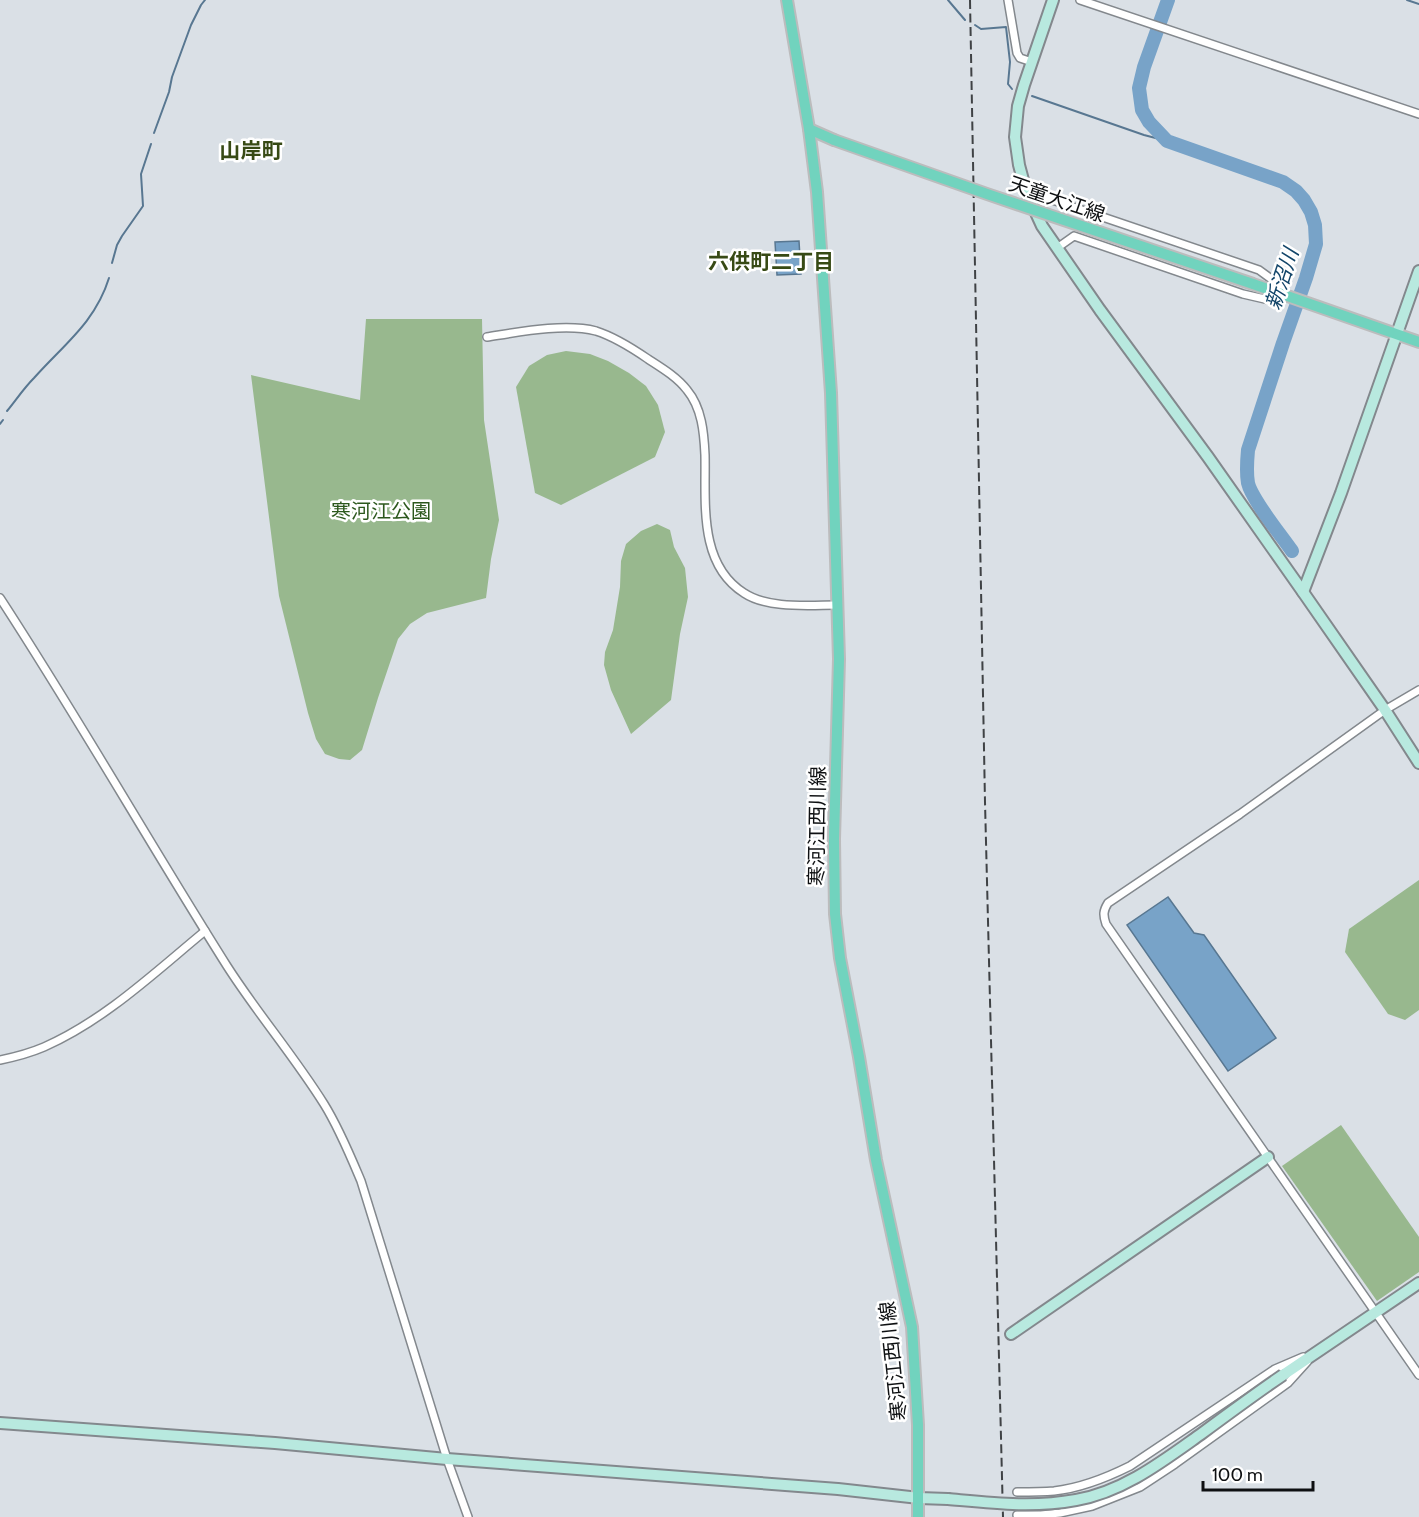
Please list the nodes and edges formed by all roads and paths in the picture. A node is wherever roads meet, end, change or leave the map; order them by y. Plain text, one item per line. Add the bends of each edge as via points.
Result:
1 (787, 0) edge
2 (1008, 0) edge
3 (1053, 0) edge
4 (1080, 0) edge
5 (1032, 62) junction
6 (1419, 114) edge
7 (809, 129) junction
8 (1026, 191) junction
9 (1057, 248) junction
10 (1419, 271) edge
11 (1290, 297) junction
12 (1396, 335) junction
13 (487, 336) dead end
14 (1419, 342) edge
15 (1303, 592) junction
16 (0, 598) edge
17 (837, 605) junction
18 (1419, 690) edge
19 (1385, 710) junction
20 (1419, 763) edge
21 (205, 931) junction
22 (0, 1060) edge
23 (1268, 1157) junction
24 (1419, 1283) edge
25 (1376, 1313) junction
26 (1011, 1334) dead end
27 (1319, 1349) junction
28 (1419, 1375) edge
29 (0, 1422) edge
30 (447, 1459) junction
31 (1017, 1492) dead end
32 (919, 1498) junction
33 (1017, 1515) dead end
34 (468, 1517) edge
35 (918, 1517) edge

1 - 7 main road
2 - 5 street via 1017,53
3 - 5 street
4 - 6 street
5 - 8 street via 1018,106 1015,137
7 - 11 main road, 天童大江線, bridge via 957,184
7 - 17 main road, 寒河江西川線 via 828,336
8 - 9 street
8 - 11 street via 1259,270
9 - 11 street via 1074,236 1243,294 1269,300
9 - 15 street
10 - 12 street
11 - 12 main road, 天童大江線
12 - 14 main road, 天童大江線
12 - 15 street
13 - 17 street via 567,328 597,332 619,340 677,379 688,391 701,420 709,539 723,573 745,595 758,600
15 - 19 street
16 - 21 street
17 - 32 main road, 寒河江西川線 via 835,914 876,1160 912,1327
18 - 19 street
19 - 20 street
19 - 23 street via 1108,903 1104,910 1106,924
21 - 22 street via 92,1021 43,1047
21 - 30 street via 324,1104 348,1149
23 - 25 street
23 - 26 street
24 - 25 street
25 - 27 street
25 - 28 street
27 - 31 street via 1275,1369 1130,1466 1080,1486
27 - 32 street, bridge via 1166,1459 1108,1491 1078,1500 1023,1505
27 - 33 street via 1288,1383 1140,1487 1092,1506 1060,1513
29 - 30 street
30 - 32 street
30 - 34 street
32 - 35 main road, 寒河江西川線

